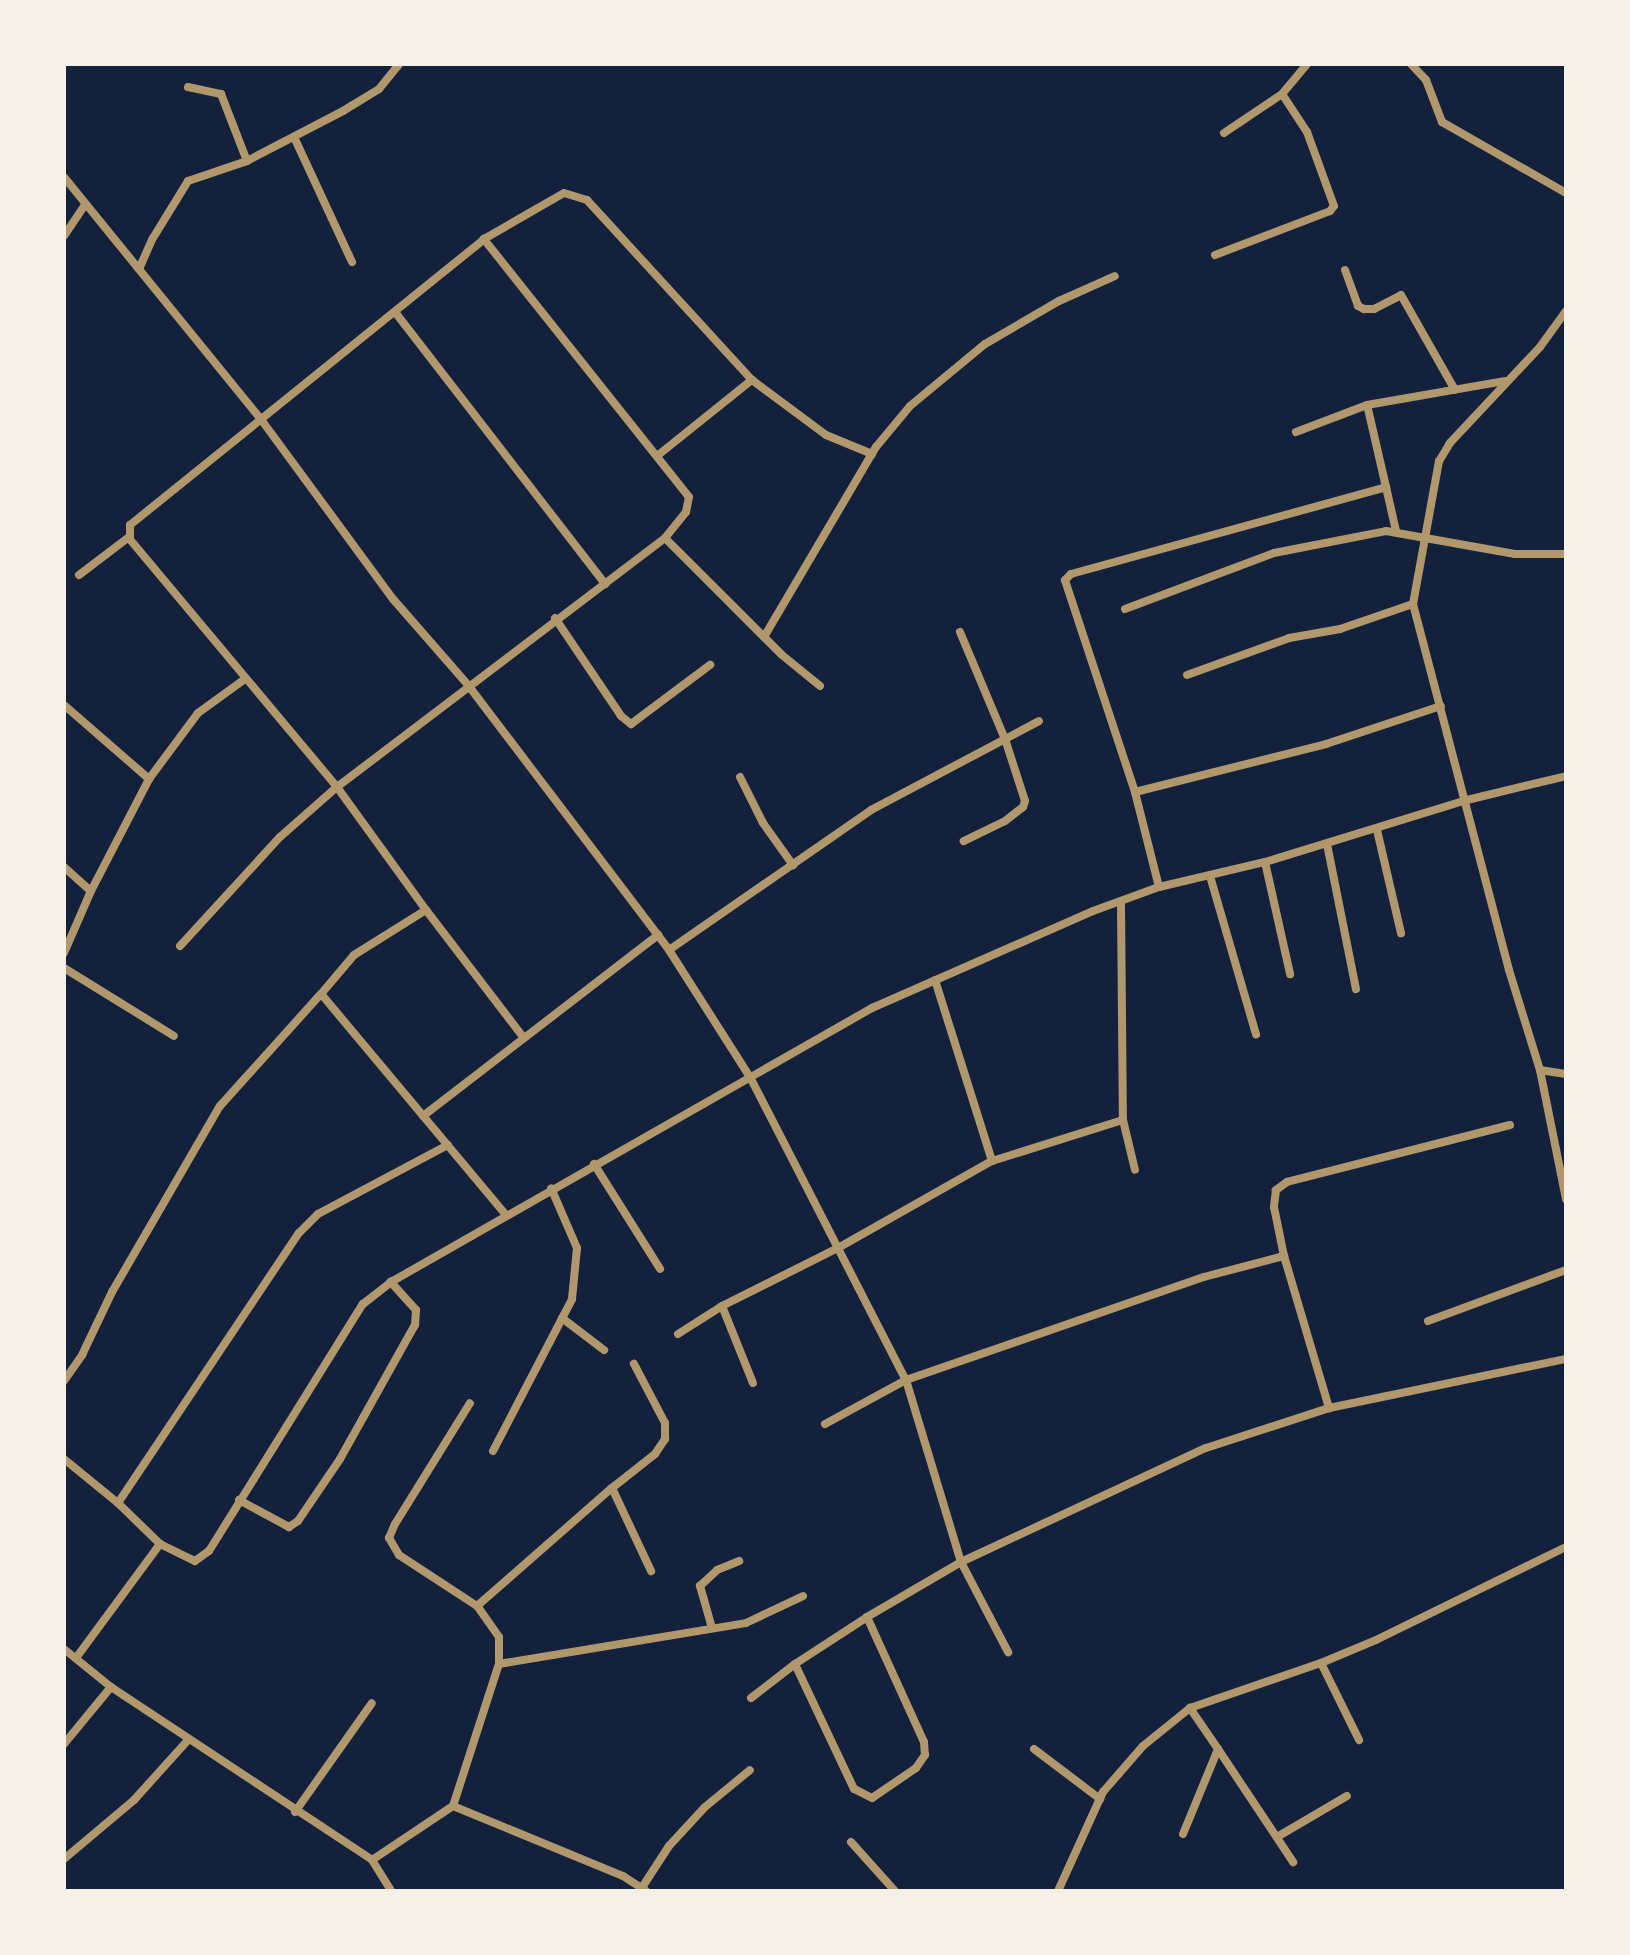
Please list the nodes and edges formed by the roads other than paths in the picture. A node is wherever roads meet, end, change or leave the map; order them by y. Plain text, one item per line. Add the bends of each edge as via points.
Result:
1 (399, 64) edge
2 (1307, 64) edge
3 (1411, 64) edge
4 (188, 87) dead end
5 (1282, 94) junction
6 (1224, 133) dead end
7 (294, 137) junction
8 (247, 161) junction
9 (64, 177) edge
10 (1566, 193) edge
11 (85, 205) junction
12 (64, 236) edge
13 (484, 239) junction
14 (1215, 255) dead end
15 (352, 262) dead end
16 (139, 269) junction
17 (1345, 270) dead end
18 (1115, 276) dead end
19 (1566, 311) edge
20 (395, 312) junction
21 (752, 380) junction
22 (1505, 381) junction
23 (1455, 390) junction
24 (1367, 405) junction
25 (260, 418) junction
26 (1296, 432) dead end
27 (872, 454) junction
28 (657, 456) junction
29 (1386, 487) junction
30 (1396, 531) junction
31 (129, 537) junction
32 (665, 538) junction
33 (1426, 538) junction
34 (1566, 554) edge
35 (79, 575) dead end
36 (605, 584) junction
37 (1413, 604) junction
38 (1125, 609) dead end
39 (555, 618) junction
40 (960, 632) dead end
41 (764, 637) junction
42 (710, 665) dead end
43 (1187, 675) dead end
44 (245, 679) junction
45 (468, 685) junction
46 (820, 686) dead end
47 (64, 705) edge
48 (1441, 706) junction
49 (1039, 721) dead end
50 (1005, 739) junction
51 (1566, 776) edge
52 (740, 777) dead end
53 (149, 779) junction
54 (337, 787) junction
55 (1135, 792) junction
56 (1467, 800) junction
57 (1377, 830) junction
58 (964, 841) dead end
59 (1327, 844) junction
60 (1265, 862) junction
61 (793, 865) junction
62 (64, 867) edge
63 (1210, 876) junction
64 (1159, 887) junction
65 (91, 891) junction
66 (1121, 903) junction
67 (426, 910) junction
68 (1401, 933) dead end
69 (658, 935) junction
70 (180, 946) dead end
71 (669, 950) junction
72 (64, 953) edge
73 (64, 968) edge
74 (1290, 974) dead end
75 (935, 980) junction
76 (1356, 989) dead end
77 (321, 994) junction
78 (1256, 1034) dead end
79 (174, 1036) dead end
80 (524, 1038) junction
81 (1540, 1070) junction
82 (1566, 1074) edge
83 (750, 1077) junction
84 (423, 1116) junction
85 (1123, 1120) junction
86 (1510, 1125) dead end
87 (448, 1145) junction
88 (992, 1161) junction
89 (594, 1164) junction
90 (1135, 1170) dead end
91 (551, 1188) junction
92 (1566, 1199) edge
93 (506, 1215) junction
94 (838, 1248) junction
95 (1284, 1256) junction
96 (660, 1269) dead end
97 (1566, 1270) edge
98 (391, 1282) junction
99 (722, 1306) junction
100 (562, 1318) junction
101 (1428, 1321) dead end
102 (678, 1334) dead end
103 (604, 1350) dead end
104 (1566, 1359) edge
105 (634, 1364) dead end
106 (906, 1380) junction
107 (64, 1381) edge
108 (753, 1383) dead end
109 (470, 1403) dead end
110 (1329, 1408) junction
111 (825, 1424) dead end
112 (493, 1451) dead end
113 (64, 1459) edge
114 (612, 1488) junction
115 (239, 1500) junction
116 (118, 1503) junction
117 (160, 1544) junction
118 (1566, 1547) edge
119 (739, 1561) dead end
120 (961, 1562) junction
121 (651, 1571) dead end
122 (803, 1596) dead end
123 (477, 1606) junction
124 (867, 1617) junction
125 (712, 1628) junction
126 (64, 1649) edge
127 (1008, 1652) dead end
128 (76, 1658) junction
129 (1321, 1663) junction
130 (499, 1664) junction
131 (795, 1664) junction
132 (111, 1687) junction
133 (751, 1698) dead end
134 (372, 1703) dead end
135 (1190, 1708) junction
136 (189, 1739) junction
137 (1359, 1740) dead end
138 (64, 1744) edge
139 (1034, 1749) dead end
140 (1218, 1749) junction
141 (750, 1770) dead end
142 (1347, 1796) dead end
143 (1100, 1799) junction
144 (453, 1806) junction
145 (295, 1812) junction
146 (1183, 1834) dead end
147 (1277, 1837) junction
148 (851, 1842) dead end
149 (64, 1859) edge
150 (372, 1860) junction
151 (1293, 1862) dead end
152 (644, 1889) edge
153 (391, 1891) edge
154 (895, 1891) edge
155 (1058, 1891) edge

1 - 7 street via 379,89
2 - 5 street
3 - 10 street via 1426,80 1442,122
4 - 8 street via 221,94
5 - 6 street
5 - 14 street via 1307,132 1334,206
7 - 8 street
7 - 15 street
8 - 16 street via 188,181
9 - 11 street
11 - 12 street
11 - 16 street
13 - 20 street
13 - 21 street via 564,193 587,200
13 - 28 street
16 - 25 street
17 - 23 street via 1358,306 1364,309 1401,295
18 - 27 street via 985,344 910,406
19 - 22 street via 1540,347
20 - 25 street
20 - 36 street
21 - 27 street via 826,435
21 - 28 street
22 - 23 street
22 - 33 street via 1439,461
23 - 24 street
24 - 26 street
24 - 29 street
25 - 31 street via 130,525
25 - 45 street via 393,599
27 - 41 street
28 - 32 street via 689,497 686,512
29 - 30 street
29 - 55 street via 1071,574 1065,580
30 - 33 street
30 - 38 street via 1274,553
31 - 35 street
31 - 44 street
32 - 36 street
32 - 41 street
33 - 34 street via 1515,554
33 - 37 street
36 - 39 street
37 - 43 street via 1340,629 1289,638
37 - 48 street
39 - 42 street via 631,724
39 - 45 street
40 - 50 street
41 - 46 street
44 - 53 street via 198,713
44 - 54 street
45 - 54 street
45 - 69 street
47 - 53 street
48 - 55 street via 1326,744
48 - 56 street
49 - 50 street
50 - 58 street via 1024,794 1023,807
50 - 61 street via 871,810
51 - 56 street
52 - 61 street via 763,823
53 - 65 street
54 - 67 street
54 - 70 street via 280,837
55 - 64 street
56 - 57 street
56 - 81 street
57 - 59 street
57 - 68 street
59 - 60 street
59 - 76 street
60 - 63 street
60 - 74 street
61 - 71 street
62 - 65 street
63 - 64 street
63 - 78 street
64 - 66 street
65 - 72 street
66 - 75 street
66 - 85 street
67 - 77 street via 354,955
67 - 80 street
69 - 71 street
69 - 80 street
71 - 83 street
73 - 79 street
75 - 83 street via 872,1008
75 - 88 street
77 - 84 street
77 - 107 street via 220,1106
80 - 84 street
81 - 82 street
81 - 92 street
83 - 89 street
83 - 94 street
84 - 87 street
85 - 88 street
85 - 90 street
86 - 95 street via 1287,1182 1276,1190 1274,1207
87 - 93 street
87 - 116 street via 318,1214 299,1233
88 - 94 street
89 - 91 street
89 - 96 street
91 - 93 street
91 - 100 street via 577,1248 572,1299
93 - 98 street
94 - 99 street
94 - 106 street
95 - 106 street via 1204,1277
95 - 110 street
97 - 101 street
98 - 115 street via 363,1304
98 - 115 street via 416,1310 415,1325 340,1459 298,1521 289,1527
99 - 102 street
99 - 108 street
100 - 103 street
100 - 112 street
104 - 110 street
105 - 114 street via 665,1423 665,1439 655,1454
106 - 111 street
106 - 120 street
109 - 123 street via 389,1538 399,1555
110 - 120 street via 1206,1448
113 - 116 street
114 - 121 street
114 - 123 street
115 - 117 street via 201,1559
116 - 117 street
117 - 128 street
118 - 129 street
119 - 125 street via 717,1570 700,1586
120 - 124 street
120 - 127 street
122 - 125 street via 746,1623
123 - 130 street via 499,1637
124 - 131 street
124 - 131 street via 924,1742 925,1755 916,1768 872,1798 854,1789
125 - 130 street
126 - 128 street
128 - 132 street
129 - 135 street
129 - 137 street
130 - 144 street
131 - 133 street
132 - 136 street
132 - 138 street
134 - 145 street
135 - 140 street
135 - 143 street via 1143,1746
136 - 145 street
136 - 149 street via 134,1800
139 - 143 street
140 - 146 street
140 - 147 street
141 - 152 street via 669,1846
142 - 147 street
143 - 155 street
144 - 150 street
144 - 152 street
145 - 150 street
147 - 151 street
148 - 154 street
150 - 153 street

